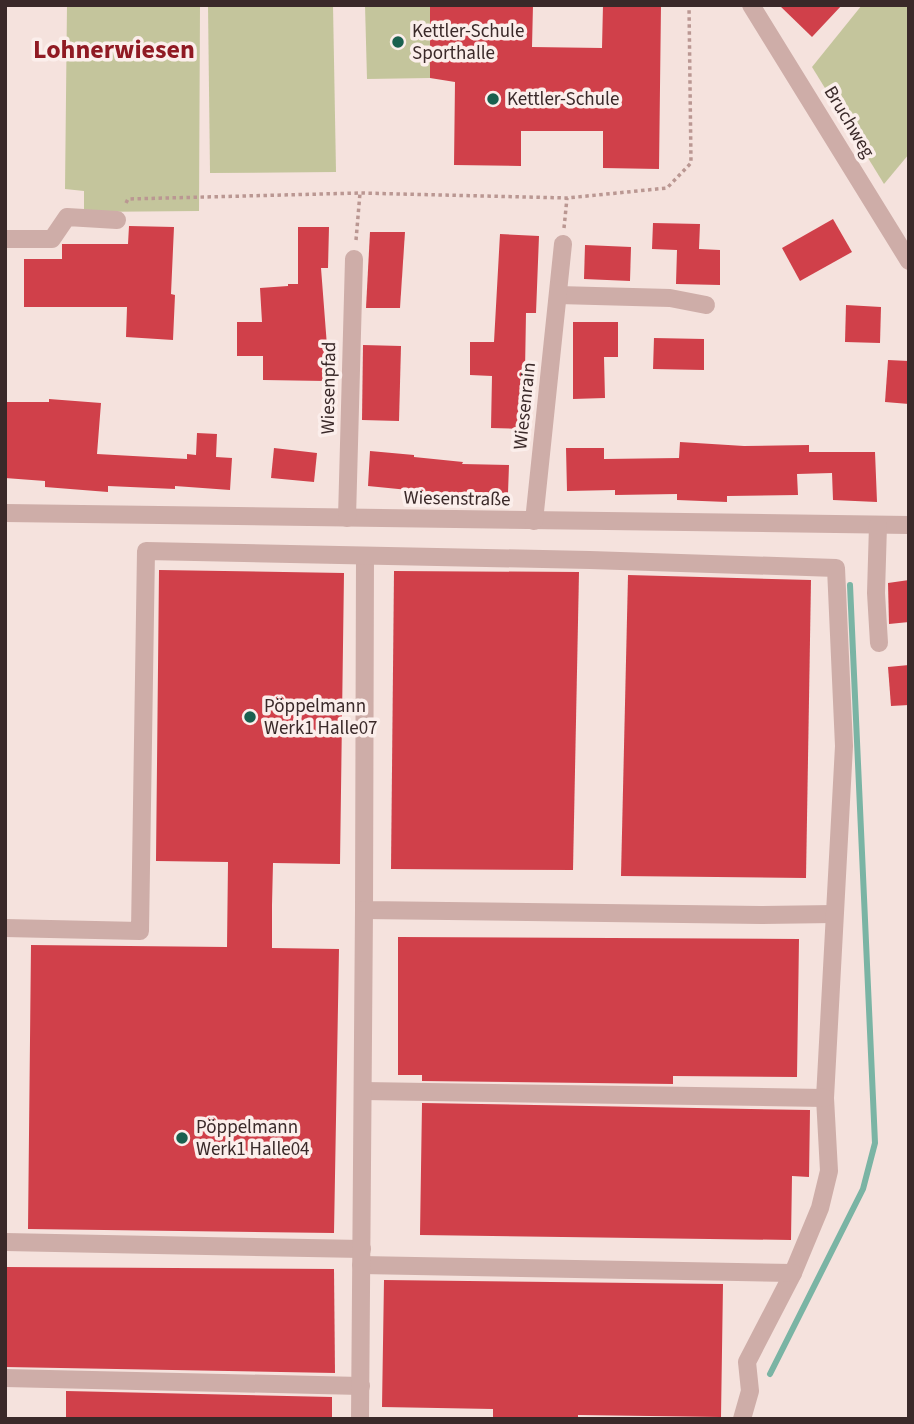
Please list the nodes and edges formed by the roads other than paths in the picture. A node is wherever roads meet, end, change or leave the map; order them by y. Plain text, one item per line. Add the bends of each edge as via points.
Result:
1 (751, 5) edge
2 (117, 220) road end
3 (5, 239) edge
4 (563, 244) road end
5 (354, 259) road end
6 (909, 261) edge
7 (558, 296) junction
8 (706, 305) dead end
9 (5, 513) edge
10 (348, 518) junction
11 (534, 521) junction
12 (878, 525) junction
13 (909, 525) edge
14 (365, 556) junction
15 (878, 643) dead end
16 (364, 910) junction
17 (834, 914) junction
18 (5, 928) edge
19 (363, 1091) junction
20 (825, 1098) junction
21 (5, 1242) edge
22 (361, 1257) junction
23 (793, 1273) junction
24 (5, 1378) edge
25 (360, 1386) junction
26 (360, 1419) edge
27 (741, 1419) edge

1 - 6 street, Bruchweg
2 - 3 street via 67,218 52,239
4 - 7 street, Wiesenrain
5 - 10 street, Wiesenpfad
7 - 8 street via 670,298
7 - 11 street, Wiesenrain
9 - 10 street, Wiesenstraße
10 - 11 street, Wiesenstraße
11 - 12 street, Wiesenstraße
12 - 13 street, Wiesenstraße
12 - 15 street
14 - 16 street
14 - 17 street via 836,568 844,746
14 - 18 street via 146,551 140,931
16 - 17 street
16 - 19 street
17 - 20 street
19 - 20 street
19 - 22 street
20 - 23 street via 829,1171 820,1208
21 - 22 street
22 - 23 street
22 - 25 street
23 - 27 street via 747,1362 750,1391
24 - 25 street
25 - 26 street

